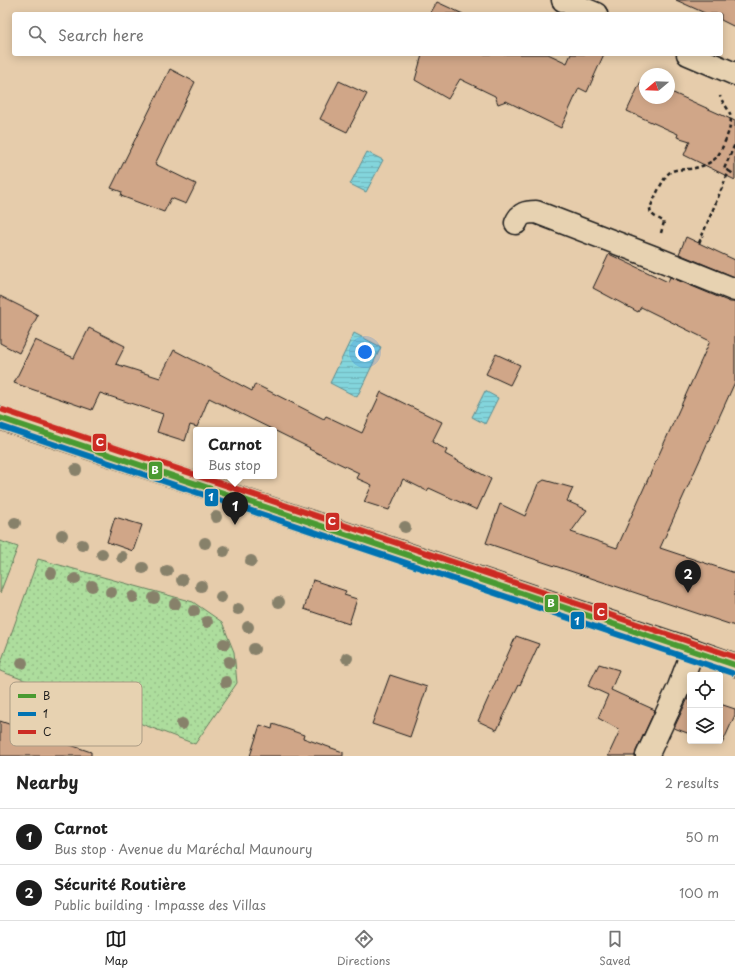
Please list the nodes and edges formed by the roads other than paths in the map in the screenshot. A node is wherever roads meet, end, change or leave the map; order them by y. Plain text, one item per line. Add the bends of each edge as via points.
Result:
1 (563, 0) edge
2 (591, 12) edge
3 (693, 56) edge
4 (730, 72) edge
5 (516, 223) dead end
6 (735, 290) edge
7 (0, 418) edge
8 (693, 650) junction
9 (735, 666) edge
10 (648, 756) edge

1 - 2 street
3 - 4 street
5 - 6 street via 522,214 536,212
7 - 8 main road
8 - 9 main road
8 - 10 street

